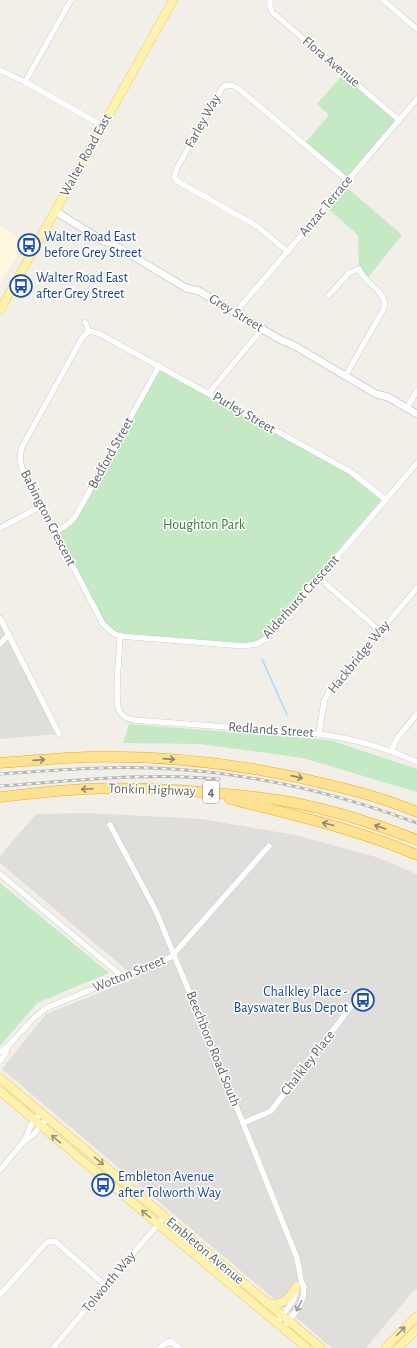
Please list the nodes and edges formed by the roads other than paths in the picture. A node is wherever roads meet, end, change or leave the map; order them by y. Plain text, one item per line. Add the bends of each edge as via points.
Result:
1 (71, 0) edge
2 (172, 0) edge
3 (270, 0) edge
4 (383, 0) edge
5 (417, 28) edge
6 (0, 70) edge
7 (25, 82) junction
8 (417, 99) edge
9 (399, 120) junction
10 (103, 126) junction
11 (348, 182) junction
12 (56, 211) junction
13 (288, 252) junction
14 (330, 295) dead end
15 (0, 310) edge
16 (235, 313) junction
17 (85, 322) dead end
18 (262, 329) junction
19 (89, 331) junction
20 (159, 366) junction
21 (346, 375) junction
22 (417, 391) edge
23 (209, 393) junction
24 (407, 408) junction
25 (417, 414) edge
26 (417, 463) edge
27 (386, 500) junction
28 (41, 506) junction
29 (0, 528) edge
30 (55, 533) junction
31 (319, 578) junction
32 (417, 588) edge
33 (0, 618) edge
34 (380, 631) junction
35 (9, 634) junction
36 (120, 636) junction
37 (0, 644) edge
38 (417, 714) edge
39 (59, 734) dead end
40 (319, 734) junction
41 (391, 751) junction
42 (417, 762) edge
43 (0, 763) edge
44 (204, 792) junction
45 (370, 795) junction
46 (0, 797) edge
47 (417, 804) edge
48 (417, 812) edge
49 (110, 825) dead end
50 (417, 840) edge
51 (269, 846) dead end
52 (417, 855) edge
53 (0, 874) edge
54 (174, 955) junction
55 (123, 977) junction
56 (363, 991) dead end
57 (7, 1047) junction
58 (0, 1052) edge
59 (0, 1061) edge
60 (0, 1078) edge
61 (0, 1091) edge
62 (44, 1115) junction
63 (38, 1123) junction
64 (243, 1123) junction
65 (76, 1142) junction
66 (86, 1164) junction
67 (0, 1170) edge
68 (164, 1217) junction
69 (158, 1224) junction
70 (231, 1273) junction
71 (299, 1283) junction
72 (106, 1286) junction
73 (240, 1293) junction
74 (0, 1296) edge
75 (267, 1303) junction
76 (417, 1316) edge
77 (286, 1318) junction
78 (280, 1326) junction
79 (417, 1329) edge
80 (54, 1348) edge
81 (160, 1348) edge
82 (179, 1348) edge
83 (307, 1348) edge
84 (322, 1348) edge
85 (386, 1348) edge
86 (398, 1348) edge

1 - 7 street
2 - 10 main road, Walter Road East
3 - 9 street, Flora Avenue via 272,12
4 - 5 street
6 - 7 street
7 - 10 street
8 - 9 street, Anzac Terrace
9 - 11 street, Anzac Terrace
10 - 12 main road, Walter Road East
11 - 13 street, Anzac Terrace
11 - 13 street, Farley Way via 234,86 226,85 222,88 174,177 257,226
12 - 15 main road, Walter Road East
12 - 16 street, Grey Street via 186,288 199,292
13 - 16 street, Anzac Terrace
14 - 21 street via 349,273 359,269 385,302 383,310
16 - 18 street, Grey Street
17 - 19 street
18 - 21 street, Grey Street
18 - 23 street
19 - 20 street, Purley Street via 98,333
19 - 28 street, Babington Crescent via 82,338 20,452 23,471
20 - 23 street, Purley Street
20 - 30 street, Bedford Street via 75,517
21 - 24 street, Grey Street via 376,394 388,397
22 - 24 street
23 - 27 street, Purley Street via 351,472
24 - 25 street, Grey Street
26 - 27 street, Alderhurst Crescent
27 - 31 street, Alderhurst Crescent
28 - 29 street
28 - 30 street, Babington Crescent
30 - 36 street, Babington Crescent via 103,624
31 - 34 street
31 - 36 street, Alderhurst Crescent via 266,639 256,644 244,646
32 - 34 street, Hackbridge Way
33 - 35 street
34 - 40 street, Hackbridge Way via 329,692 324,701
35 - 37 street
35 - 39 street
36 - 40 street, Redlands Street via 117,704 126,718
38 - 41 street via 398,737
40 - 41 street, Redlands Street via 349,738
41 - 42 street, Redlands Street
43 -> 45 highway, 4 via 86,757 180,760 268,771
44 -> 46 highway, Tonkin Highway / 4 via 108,788
50 -> 44 highway, Tonkin Highway / 4 via 291,802
52 -> 44 highway via 334,826
45 - 47 highway via 394,797
45 - 48 highway, 4 via 401,804
49 - 54 street, Beechboro Road South via 156,911
51 - 54 street, Wotton Street
53 - 55 street
54 - 55 street, Wotton Street
54 - 64 street, Beechboro Road South
55 - 57 street, Wotton Street via 46,1008
56 - 64 street, Chalkley Place via 271,1111
57 - 58 street, Wotton Street
57 - 59 street, Wotton Street
60 - 62 main road, Embleton Avenue
61 - 63 main road, Embleton Avenue
62 - 63 street
62 - 65 main road, Embleton Avenue
66 -> 63 main road, Embleton Avenue
63 - 67 street via 33,1135 24,1141
64 - 71 street, Beechboro Road South via 296,1258
65 - 66 main road via 76,1149
65 -> 68 main road, Embleton Avenue
69 -> 66 main road, Embleton Avenue
68 - 69 street, Tolworth Way
68 - 70 main road, Embleton Avenue
69 - 72 street, Tolworth Way
69 - 73 main road, Embleton Avenue
70 - 73 main road via 230,1278
70 - 75 main road, Embleton Avenue
71 - 75 main road via 281,1303
71 - 77 street
72 - 74 street via 56,1242 50,1241
72 - 80 street, Tolworth Way
73 - 78 main road, Embleton Avenue
75 - 77 main road, Embleton Avenue
85 -> 76 main road
77 - 78 street
77 - 84 main road
78 - 83 main road
79 - 86 main road
81 - 82 street via 170,1341

